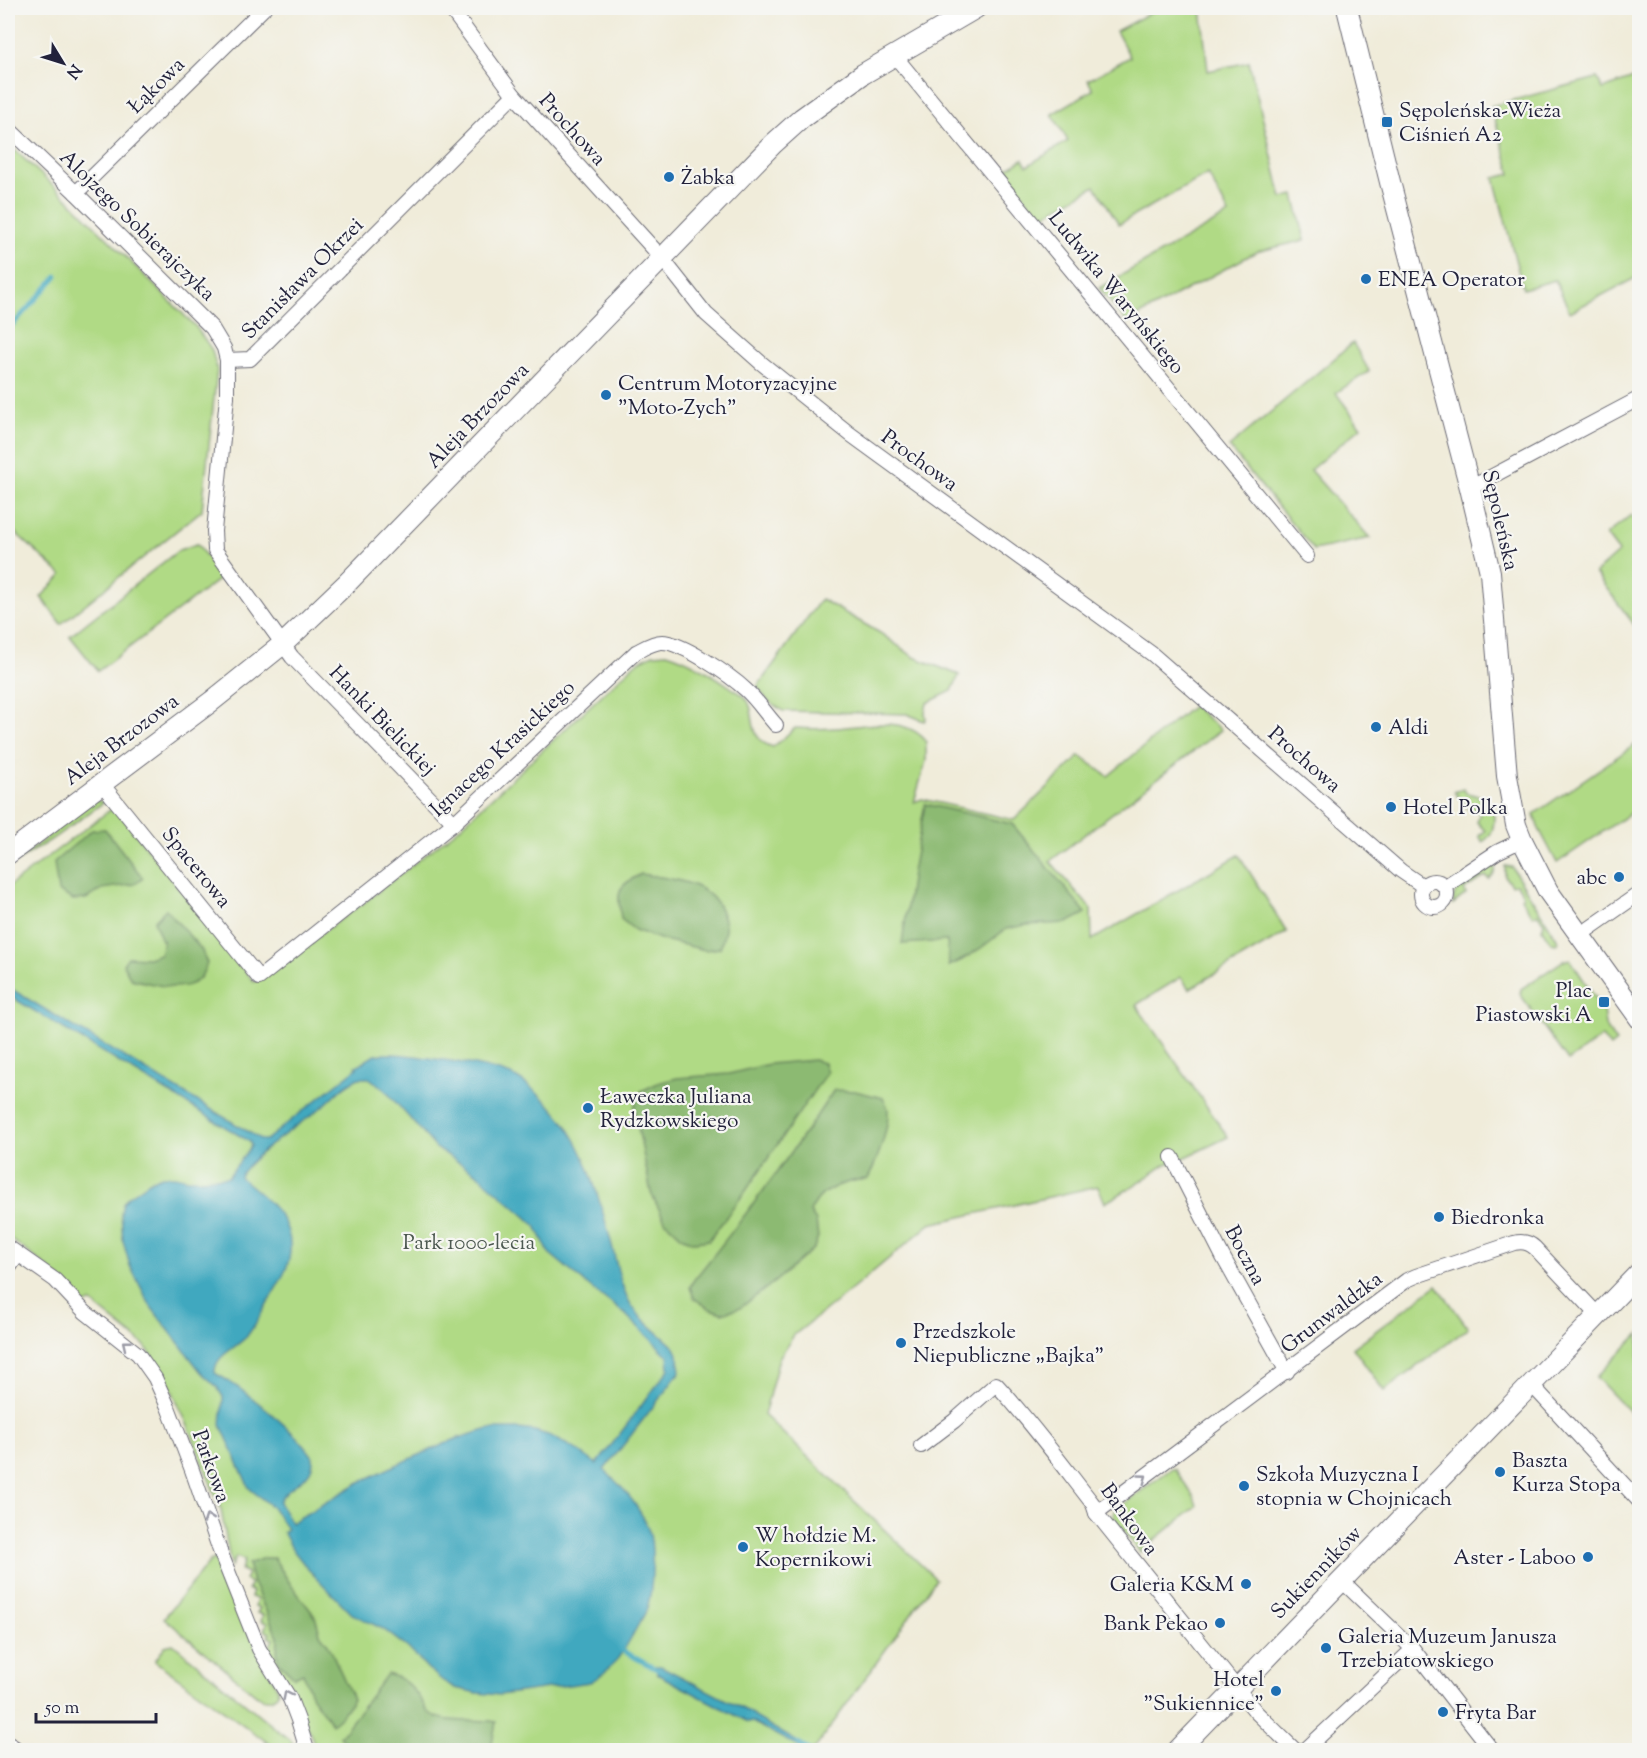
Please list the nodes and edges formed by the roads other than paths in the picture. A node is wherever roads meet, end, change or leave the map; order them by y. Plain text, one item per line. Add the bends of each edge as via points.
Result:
1 (264, 8) edge
2 (450, 8) edge
3 (976, 8) edge
4 (1347, 8) edge
5 (894, 55) junction
6 (514, 95) junction
7 (8, 128) edge
8 (76, 193) junction
9 (661, 257) junction
10 (227, 360) junction
11 (1640, 398) edge
12 (1470, 488) junction
13 (1306, 556) dead end
14 (283, 644) junction
15 (776, 725) dead end
16 (102, 784) junction
17 (454, 824) junction
18 (1522, 840) junction
19 (8, 854) edge
20 (1424, 886) junction
21 (1444, 887) junction
22 (1640, 893) edge
23 (1580, 935) junction
24 (259, 978) joint
25 (1640, 1019) edge
26 (1172, 1157) dead end
27 (13, 1251) edge
28 (8, 1269) edge
29 (1640, 1272) edge
30 (1598, 1315) junction
31 (1287, 1372) junction
32 (1531, 1384) junction
33 (921, 1446) dead end
34 (1640, 1502) edge
35 (1096, 1513) junction
36 (1341, 1580) junction
37 (1413, 1649) junction
38 (1237, 1689) junction
39 (8, 1746) edge
40 (13, 1750) edge
41 (307, 1750) edge
42 (1178, 1750) edge
43 (1295, 1750) edge
44 (1305, 1750) edge
45 (1492, 1750) edge

1 - 8 street, Łąkowa
2 - 6 street, Prochowa
3 - 5 street, Aleja Brzozowa
4 - 12 street, Sępoleńska
5 - 9 street, Aleja Brzozowa via 834,94 780,137
5 - 13 street, Ludwika Waryńskiego
6 - 9 street, Prochowa
6 - 10 street, Stanisława Okrzei via 250,359
7 - 8 street, Alojzego Sobierajczyka
8 - 10 street, Alojzego Sobierajczyka via 212,328
9 - 14 street, Aleja Brzozowa via 347,583
9 - 20 street, Prochowa via 706,314 760,362 850,434 1152,654 1401,871
10 - 14 street, Stanisława Okrzei via 215,550
11 - 12 street
12 - 18 street, Sępoleńska via 1490,572 1507,776
14 - 16 street, Aleja Brzozowa
14 - 17 street, Hanki Bielickiej
15 - 17 street, Ignacego Krasickiego via 746,690 708,663 676,645 652,644 636,652
16 - 19 street, Aleja Brzozowa
16 - 24 street, Spacerowa
17 - 24 street, Ignacego Krasickiego
18 - 21 street
18 - 23 street, Sępoleńska via 1548,891
20 - 21 street via 1434,881
20 - 21 street via 1421,898 1432,906 1444,901
22 - 23 street
23 - 25 street, Sępoleńska
26 - 31 street, Boczna
27 - 28 street
41 -> 27 street, Parkowa via 290,1699 255,1640 155,1378 138,1354 85,1312 55,1280
29 - 30 street, Sukienników
30 - 31 street, Grunwaldzka via 1532,1244 1520,1242 1407,1280
30 - 32 street, Sukienników
35 -> 31 street, Grunwaldzka
32 - 34 street
32 - 36 street, Sukienników
33 - 35 street, Bankowa via 996,1384 1053,1452
35 - 38 street, Bankowa
36 - 37 street
36 - 38 street, Sukienników
37 - 44 street
37 - 45 street
38 - 42 street, Sukienników
38 - 43 street, Bankowa
39 - 40 street

